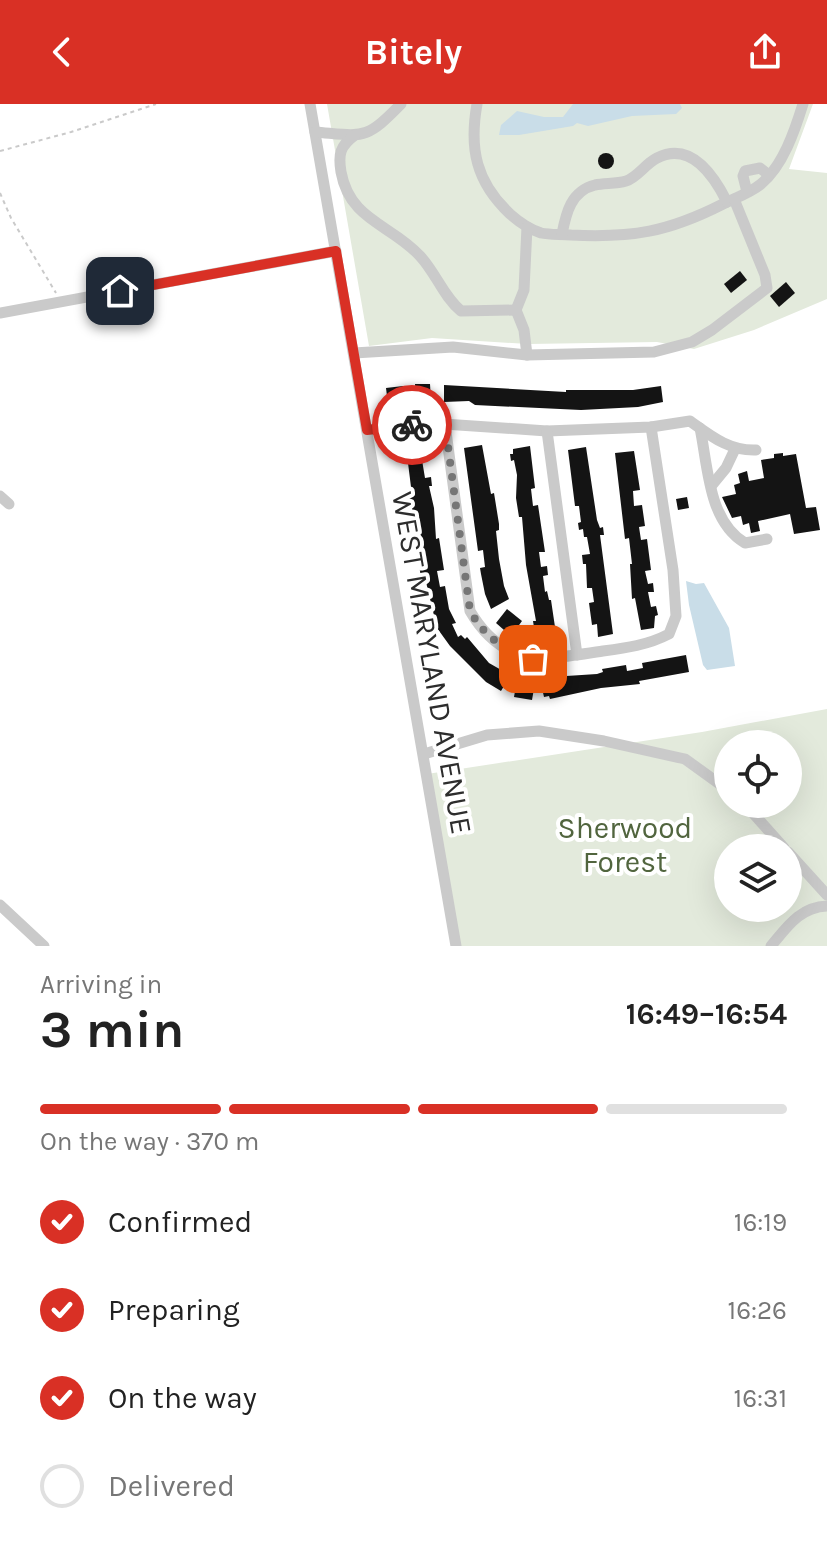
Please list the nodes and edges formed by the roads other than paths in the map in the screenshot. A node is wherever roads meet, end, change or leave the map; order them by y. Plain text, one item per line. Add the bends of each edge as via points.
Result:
1 (310, 104) edge
2 (401, 104) edge
3 (477, 104) edge
4 (803, 104) edge
5 (315, 132) junction
6 (355, 135) junction
7 (769, 175) junction
8 (747, 192) junction
9 (730, 201) junction
10 (527, 227) junction
11 (562, 234) junction
12 (336, 251) junction
13 (516, 310) junction
14 (0, 313) edge
15 (354, 353) junction
16 (527, 355) junction
17 (445, 424) junction
18 (695, 425) junction
19 (651, 427) junction
20 (367, 430) junction
21 (547, 431) junction
22 (735, 449) junction
23 (756, 450) dead end
24 (712, 485) junction
25 (767, 539) dead end
26 (577, 655) junction
27 (424, 754) junction
28 (714, 780) edge
29 (757, 818) edge
30 (772, 834) edge
31 (802, 868) edge
32 (827, 895) edge
33 (0, 905) edge
34 (827, 906) edge
35 (44, 946) edge
36 (456, 946) edge
37 (771, 946) edge

1 - 5 street, WEST MARYLAND AVENUE
2 - 6 street via 375,130
3 - 10 street via 473,134 478,166 490,195
4 - 7 street
5 - 6 street
5 - 12 street, WEST MARYLAND AVENUE
6 - 13 street via 339,152 343,183 355,207 420,255 461,311
7 - 8 street
7 - 8 street via 760,168 745,171
8 - 9 street
9 - 11 street via 687,223 645,233
9 - 11 street via 692,157 668,155 628,180 579,193 565,214
9 - 16 street via 767,288 741,309 692,342 654,352
10 - 11 street
10 - 13 street via 524,290
12 - 14 street
12 - 15 street, WEST MARYLAND AVENUE
13 - 16 street
15 - 16 street via 453,347
15 - 20 street, WEST MARYLAND AVENUE
17 - 20 street
17 - 21 street
17 - 26 street via 470,611 481,629 505,649 533,659
18 - 19 street
18 - 22 street
18 - 24 street
19 - 21 street
19 - 26 street via 676,616 669,634 653,642
20 - 27 street, WEST MARYLAND AVENUE
21 - 26 street
22 - 23 street
22 - 24 street
24 - 25 street via 724,526 745,543
27 - 28 street via 487,735 539,731 685,759
27 - 36 street, WEST MARYLAND AVENUE
29 - 30 street
31 - 32 street
33 - 35 street
34 - 37 street via 797,916

